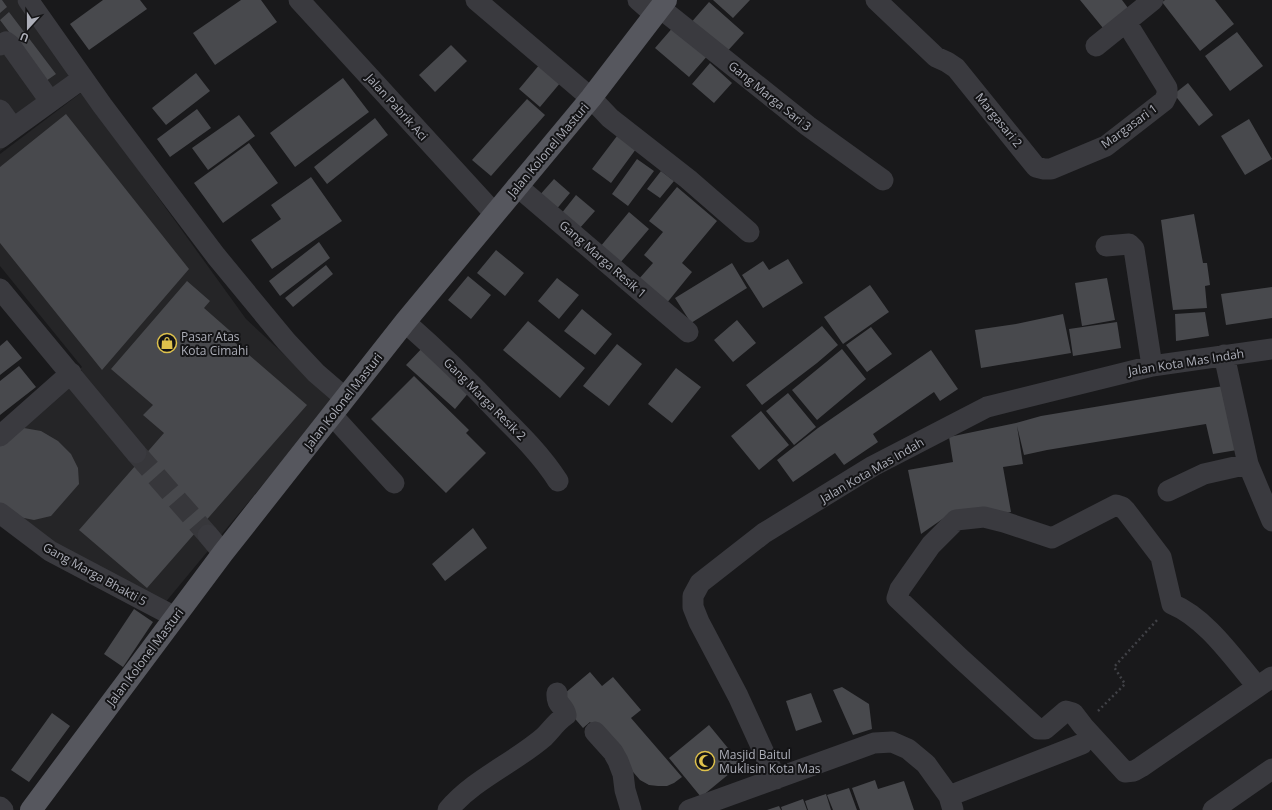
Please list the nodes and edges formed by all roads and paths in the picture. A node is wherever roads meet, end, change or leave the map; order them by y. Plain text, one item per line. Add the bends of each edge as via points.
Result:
1 (28, 0) edge
2 (299, 0) edge
3 (476, 0) edge
4 (638, 0) edge
5 (876, 0) edge
6 (1147, 2) edge
7 (664, 11) edge
8 (1126, 22) junction
9 (0, 45) edge
10 (1096, 46) dead end
11 (83, 78) junction
12 (591, 98) junction
13 (50, 101) junction
14 (0, 110) edge
15 (6, 133) edge
16 (1044, 170) joint
17 (883, 180) dead end
18 (517, 186) junction
19 (494, 213) junction
20 (749, 232) dead end
21 (1106, 246) dead end
22 (0, 289) edge
23 (408, 324) junction
24 (688, 332) dead end
25 (1272, 349) edge
26 (1224, 355) junction
27 (1152, 366) junction
28 (71, 373) junction
29 (345, 398) junction
30 (332, 415) junction
31 (0, 436) edge
32 (136, 453) tunnel mouth
33 (1248, 464) junction
34 (558, 481) dead end
35 (394, 483) dead end
36 (1168, 491) dead end
37 (0, 513) edge
38 (1272, 521) edge
39 (208, 535) tunnel mouth
40 (223, 553) junction
41 (1172, 604) junction
42 (175, 617) junction
43 (1264, 681) edge
44 (557, 693) dead end
45 (595, 732) dead end
46 (1082, 735) junction
47 (1272, 769) edge
48 (776, 779) junction
49 (951, 803) edge
50 (0, 807) edge
51 (3, 810) edge
52 (31, 810) edge
53 (448, 810) edge
54 (631, 810) edge
55 (689, 810) edge
56 (1213, 810) edge

1 - 11 street
2 - 19 street, Jalan Pabrik Aci
3 - 12 street
4 - 7 street, Gang Marga Sari 3
5 - 16 street, Margasari 2 via 936,57 956,68 1036,167
6 - 8 street
7 - 12 main road, Jalan Kolonel Masturi
7 - 17 street, Gang Marga Sari 3 via 808,126
8 - 10 street
8 - 16 street, Margasari 1 via 1167,88 1164,101 1106,146
9 - 13 street via 6,42 10,45
11 - 13 street
11 - 29 street via 216,256 286,341 316,373
12 - 18 main road, Jalan Kolonel Masturi
12 - 20 street via 610,118 688,179
13 - 15 street
14 - 15 street
18 - 19 main road, Jalan Kolonel Masturi
18 - 24 street, Gang Marga Resik 1
19 - 23 main road, Jalan Kolonel Masturi
21 - 27 street via 1129,244 1134,249
22 - 28 street
23 - 29 main road, Jalan Kolonel Masturi
23 - 34 street, Gang Marga Resik 2 via 515,429 546,462
25 - 26 street, Jalan Kota Mas Indah
26 - 27 street, Jalan Kota Mas Indah
26 - 33 street
27 - 48 street, Jalan Kota Mas Indah via 987,407 873,466 764,533 700,583 693,596 693,607
28 - 31 street
28 - 32 street
29 - 30 main road, Jalan Kolonel Masturi
30 - 35 street
30 - 40 main road, Jalan Kolonel Masturi
33 - 36 street via 1204,474
33 - 38 street
37 - 42 street, Gang Marga Bhakti 5 via 50,552
39 - 40 street
40 - 42 main road, Jalan Kolonel Masturi
41 - 43 street via 1185,609
41 - 46 path via 1114,667 1125,684
41 - 46 street via 1161,557 1126,511 1116,505 1052,538 984,517 956,520 931,545 900,589 897,598 1038,728 1045,729 1066,711 1073,713
42 - 52 main road, Jalan Kolonel Masturi
43 - 46 street via 1134,771 1125,772
44 - 53 street via 557,700 566,715 544,736 470,789
45 - 54 street via 618,761
46 - 49 street
47 - 56 street
48 - 49 street via 874,743 892,742 908,749 926,764
48 - 55 street
50 - 51 street

